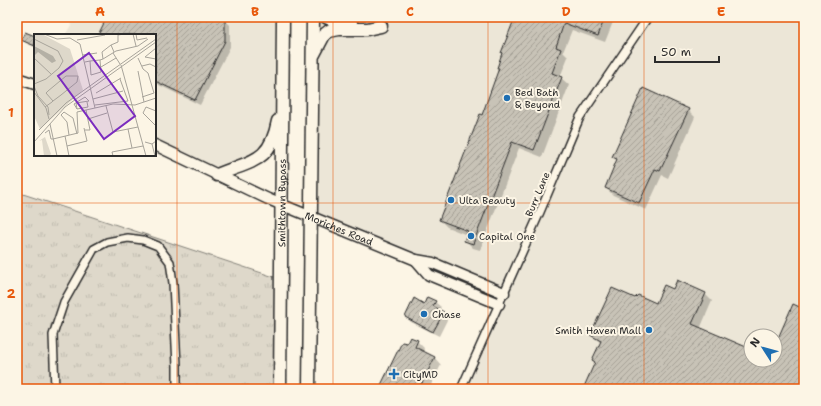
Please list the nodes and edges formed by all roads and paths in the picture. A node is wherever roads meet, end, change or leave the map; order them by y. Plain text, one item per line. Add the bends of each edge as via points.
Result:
1 (284, 17) edge
2 (313, 17) edge
3 (326, 17) edge
4 (648, 17) edge
5 (312, 59) junction
6 (17, 78) edge
7 (34, 84) edge
8 (283, 92) junction
9 (156, 145) edge
10 (217, 175) junction
11 (282, 205) junction
12 (311, 216) junction
13 (416, 260) junction
14 (504, 293) junction
15 (499, 304) junction
16 (55, 389) edge
17 (177, 389) edge
18 (280, 389) edge
19 (309, 389) edge
20 (461, 389) edge

1 - 8 highway, Smithtown Bypass
2 - 5 highway
3 - 5 highway via 336,21 367,22 381,26 329,31 324,35
4 - 14 street, Burr Lane via 580,117
5 - 12 highway
6 - 7 main road
8 - 10 highway via 274,136 268,149 254,160
8 - 11 highway, Smithtown Bypass
9 - 10 main road, Moriches Road
10 - 11 main road, Moriches Road
11 - 12 main road, Moriches Road
11 - 18 highway, Smithtown Bypass
12 - 13 main road, Moriches Road
12 - 19 highway
13 - 14 main road, Moriches Road via 433,263
13 - 15 main road, Moriches Road via 429,275
14 - 15 street, Burr Lane
15 - 20 street, Burr Lane
16 - 17 street via 53,335 64,302 94,249 107,242 128,238 158,246 170,262 174,297

